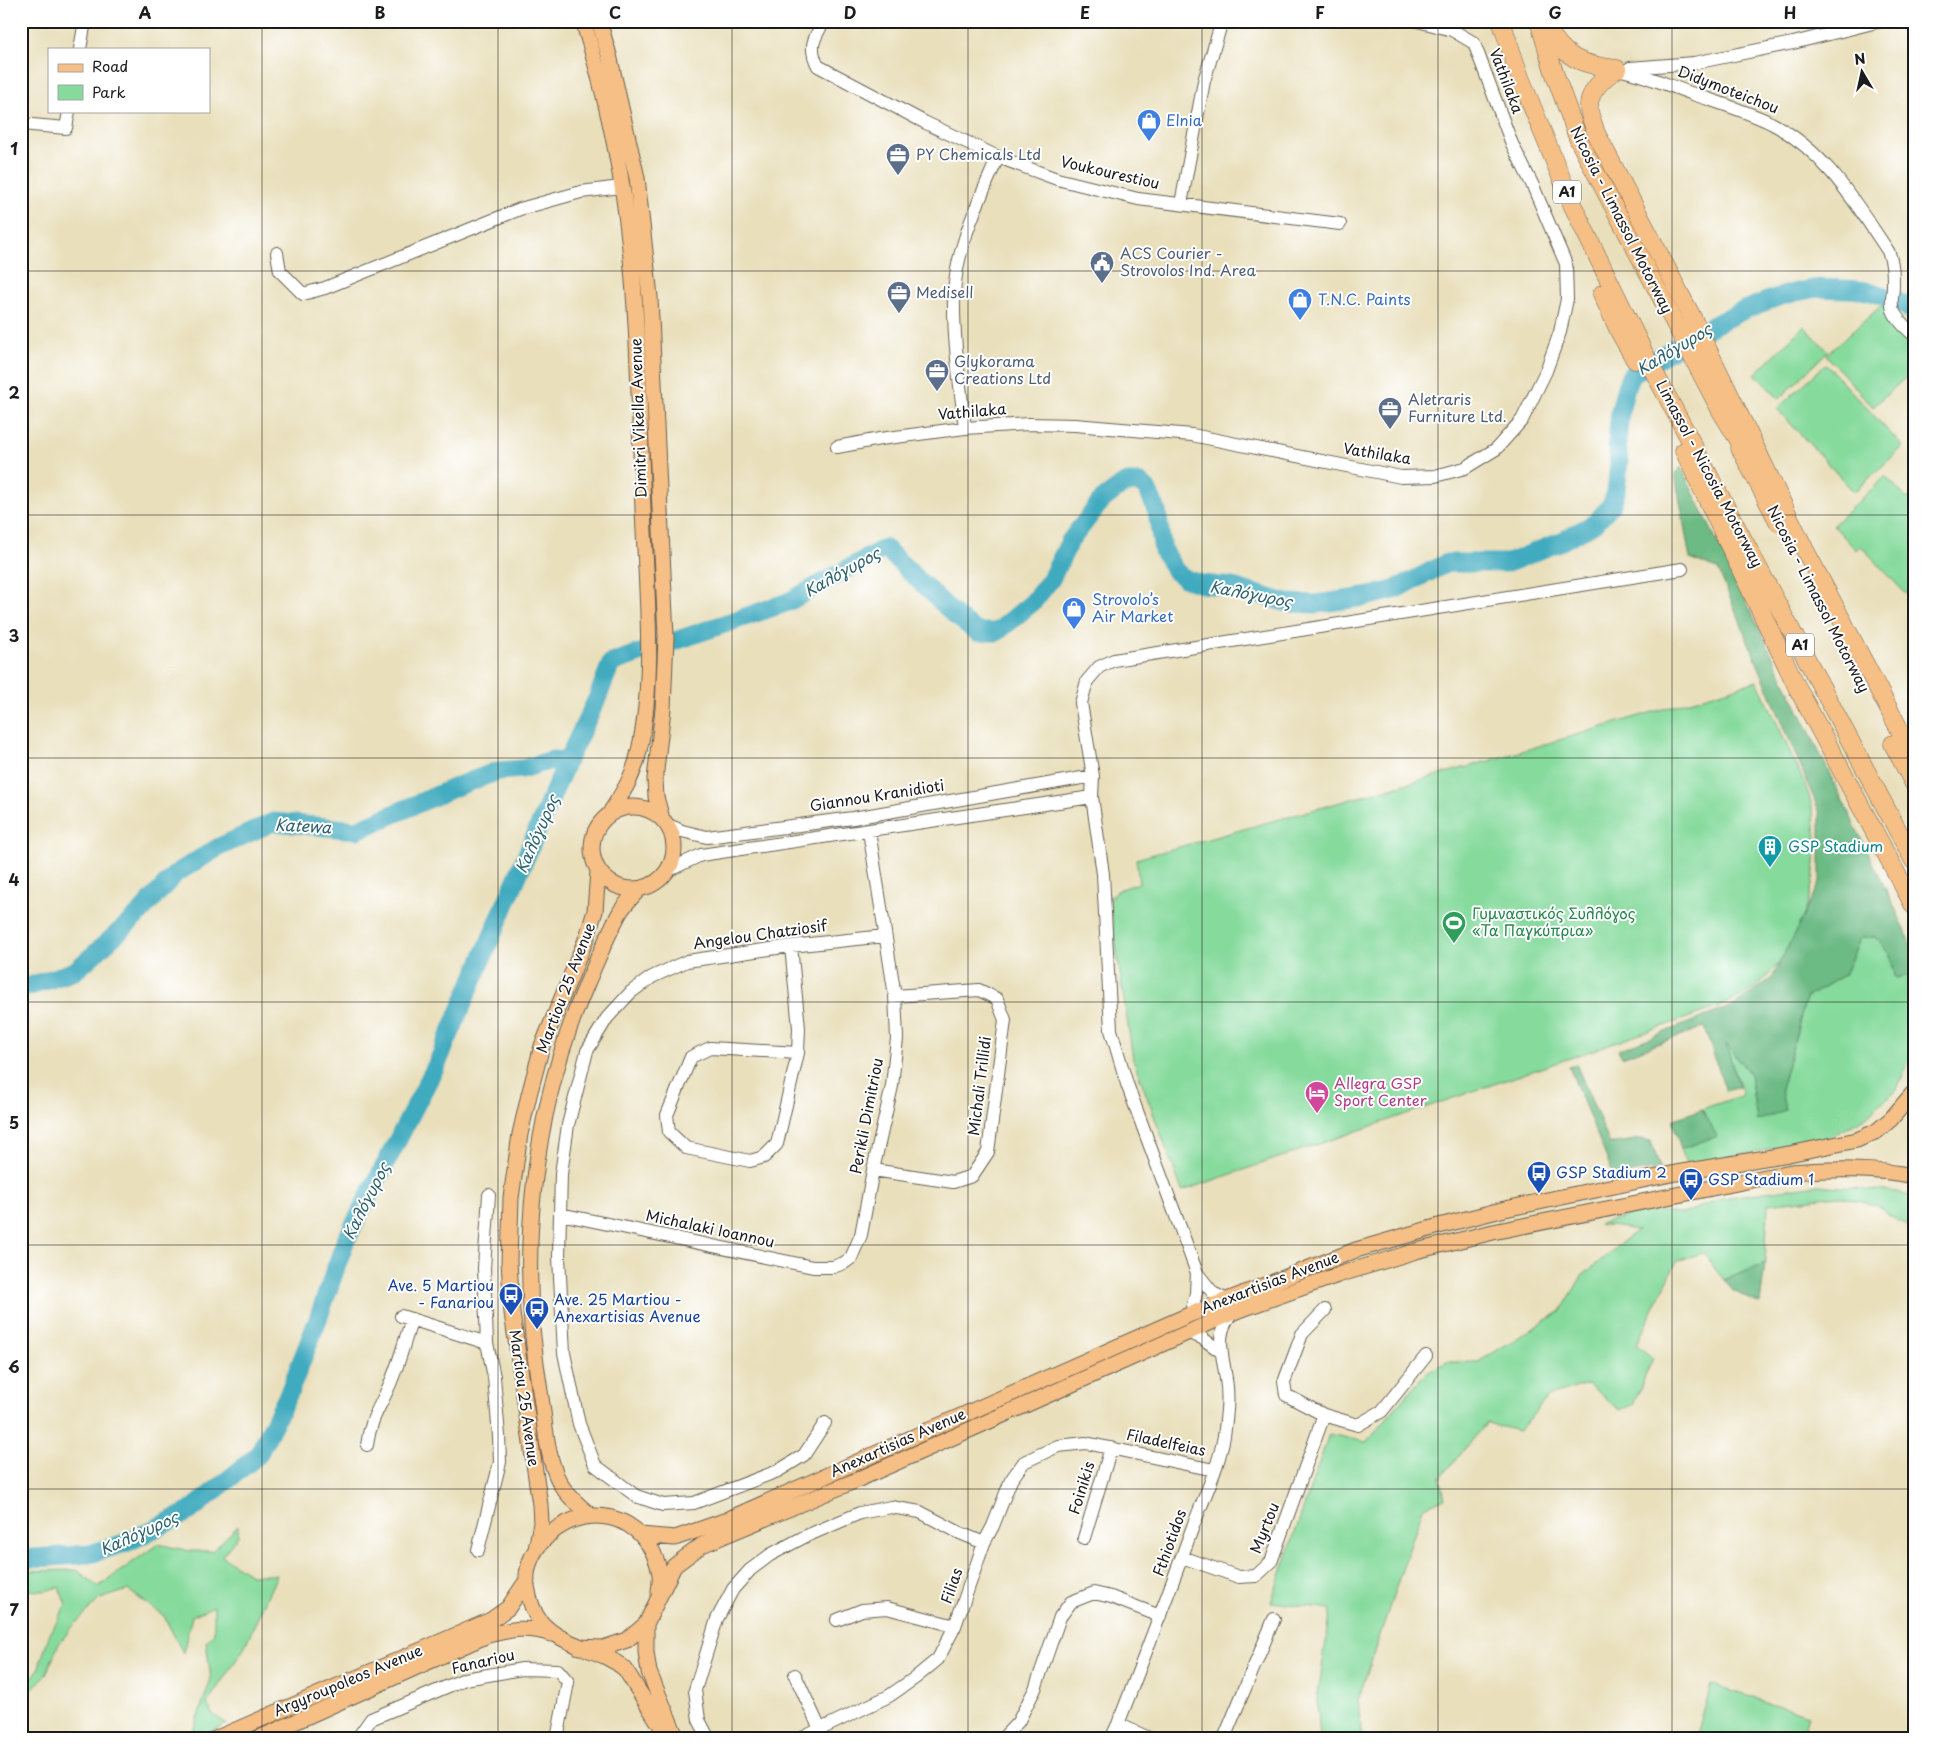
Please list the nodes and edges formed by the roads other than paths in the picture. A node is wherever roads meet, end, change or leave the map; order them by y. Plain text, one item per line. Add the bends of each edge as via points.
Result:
1 (85, 21) edge
2 (583, 21) edge
3 (599, 21) edge
4 (824, 21) edge
5 (1222, 21) edge
6 (1418, 21) edge
7 (1501, 21) edge
8 (1539, 21) edge
9 (1544, 21) edge
10 (1881, 21) edge
11 (1830, 27) edge
12 (80, 48) edge
13 (1617, 69) junction
14 (69, 112) edge
15 (21, 124) edge
16 (998, 157) junction
17 (621, 187) junction
18 (1181, 204) junction
19 (1340, 224) dead end
20 (277, 253) dead end
21 (1914, 335) edge
22 (1722, 413) junction
23 (965, 428) junction
24 (1681, 432) junction
25 (837, 447) dead end
26 (1805, 550) junction
27 (1682, 569) dead end
28 (1914, 758) edge
29 (1093, 776) junction
30 (1914, 784) edge
31 (1092, 796) junction
32 (610, 813) junction
33 (853, 818) junction
34 (664, 821) junction
35 (869, 830) junction
36 (1914, 861) edge
37 (598, 871) junction
38 (667, 871) junction
39 (639, 888) junction
40 (1914, 906) edge
41 (885, 936) junction
42 (791, 946) junction
43 (895, 996) junction
44 (798, 1053) junction
45 (1914, 1092) edge
46 (873, 1170) junction
47 (1914, 1176) edge
48 (489, 1196) dead end
49 (560, 1214) junction
50 (851, 1258) joint
51 (1197, 1273) junction
52 (1225, 1299) junction
53 (1325, 1310) dead end
54 (1234, 1312) junction
55 (1191, 1314) junction
56 (1189, 1333) junction
57 (487, 1343) junction
58 (1220, 1351) junction
59 (1426, 1356) dead end
60 (1324, 1415) junction
61 (824, 1423) dead end
62 (368, 1444) dead end
63 (1111, 1448) junction
64 (1214, 1470) junction
65 (591, 1516) junction
66 (641, 1535) junction
67 (1084, 1538) dead end
68 (984, 1542) junction
69 (536, 1549) junction
70 (478, 1550) dead end
71 (1182, 1557) junction
72 (527, 1580) junction
73 (658, 1598) junction
74 (1160, 1616) junction
75 (1274, 1619) dead end
76 (837, 1620) dead end
77 (646, 1624) junction
78 (955, 1626) junction
79 (485, 1630) junction
80 (552, 1634) junction
81 (579, 1647) junction
82 (795, 1675) dead end
83 (1118, 1724) junction
84 (820, 1729) junction
85 (215, 1739) edge
86 (257, 1739) edge
87 (360, 1739) edge
88 (557, 1739) edge
89 (669, 1739) edge
90 (677, 1739) edge
91 (709, 1739) edge
92 (800, 1739) edge
93 (1002, 1739) edge
94 (1111, 1739) edge
95 (1151, 1739) edge
96 (1221, 1739) edge

1 - 12 street
2 - 17 main road, Dimitri Vikella Avenue via 605,99
3 - 34 main road, Dimitri Vikella Avenue via 635,169 650,297 666,644 655,779 656,797
4 - 16 street, Voukourestiou via 814,39 813,56 818,66
5 - 18 street via 1204,81
6 - 23 street, Vathilaka via 1452,30 1474,43 1512,144 1566,264 1567,299 1549,363 1522,420 1496,449 1465,468 1435,476 1401,477 1192,435 1076,425
7 - 24 highway, Limassol - Nicosia Motorway / A1 via 1520,77 1572,204 1641,359
8 - 22 highway, Nicosia - Limassol Motorway / A1 via 1580,141
9 - 13 highway via 1552,37 1572,58 1584,64
10 - 11 street
11 - 13 street via 1793,43 1694,62
13 - 21 street, Didymoteichou via 1639,73 1753,115 1807,146 1839,179 1888,251 1893,271 1892,301 1898,318
13 - 26 highway via 1605,77 1593,92 1589,108 1596,133 1691,316
14 - 15 street via 66,128
16 - 18 street, Voukourestiou via 1058,179 1138,199
16 - 23 street via 960,255 954,294
17 - 20 street via 581,192 520,209 303,294 280,270
17 - 32 main road, Dimitri Vikella Avenue via 634,299 648,650 645,715 639,751 632,779
18 - 19 street, Voukourestiou
22 - 26 highway
22 - 30 highway, Nicosia - Limassol Motorway / A1
23 - 25 street, Vathilaka
24 - 36 highway, Limassol - Nicosia Motorway / A1
24 - 40 highway via 1798,689
26 - 28 highway
27 - 29 street via 1114,660 1100,667 1087,682 1081,702
29 - 31 street
29 - 33 street, Giannou Kranidioti
31 - 35 street
31 - 51 street via 1103,874 1111,1030 1127,1084
32 - 34 main road via 626,807 644,808
32 - 37 main road via 598,825 592,840 592,857
33 - 34 street, Giannou Kranidioti via 707,837 682,831
33 - 35 street
34 - 38 main road via 674,844
35 - 38 street via 701,855
35 - 41 street, Perikli Dimitriou
37 - 39 main road via 616,885
37 - 69 main road, Martiou 25 Avenue via 595,911 542,1046 531,1087 511,1198 509,1261 512,1313 540,1505 541,1523
38 - 39 main road via 653,884
39 - 65 main road, Martiou 25 Avenue via 621,911 607,938 569,1027 541,1134 532,1200 529,1252 536,1366 552,1461 569,1496
41 - 42 street, Angelou Chatziosif
41 - 43 street, Perikli Dimitriou
42 - 44 street via 799,1028
42 - 49 street, Angelou Chatziosif via 687,961 652,977 607,1018 587,1051 568,1125 561,1174
43 - 46 street, Perikli Dimitriou via 897,1038 892,1086
43 - 46 street, Michali Trillidi via 978,990 997,999 1005,1020 990,1142 988,1152 972,1176 953,1182
44 - 44 street via 777,1144 764,1157 750,1161 686,1148 669,1132 667,1115 690,1057 710,1048
45 - 52 main road, Anexartisias Avenue via 1877,1131 1857,1140 1505,1209 1356,1250
46 - 50 street, Perikli Dimitriou via 861,1235
47 - 54 main road, Anexartisias Avenue via 1837,1169 1791,1172 1619,1206 1416,1250
48 - 57 street via 484,1268
49 - 50 street, Michalaki Ioannou via 813,1267 833,1268
49 - 61 street, Angelou Chatziosif via 564,1354 579,1424 595,1465 636,1496 663,1505 694,1503 778,1471 804,1455
51 - 52 street via 1213,1294
51 - 55 street
52 - 55 main road, Anexartisias Avenue
53 - 60 street via 1302,1334 1284,1382 1286,1395
54 - 56 main road, Anexartisias Avenue
54 - 58 street, Fthiotidos via 1223,1326
55 - 66 main road, Anexartisias Avenue via 724,1521 675,1538
56 - 58 street
56 - 73 main road, Anexartisias Avenue via 702,1545 674,1566
57 - 62 street via 406,1317 392,1379 375,1413
57 - 70 street via 494,1378 500,1462
58 - 64 street, Fthiotidos via 1228,1396 1225,1430
59 - 60 street via 1382,1411 1358,1425
60 - 71 street, Myrtou via 1271,1562 1256,1576 1239,1576
63 - 64 street, Filadelfeias
63 - 67 street, Foinikis
63 - 68 street, Filias via 1086,1443 1058,1446 1024,1462 1010,1480
64 - 71 street, Fthiotidos
65 - 66 main road via 610,1517
65 - 69 main road via 569,1520 550,1532
66 - 73 main road via 654,1554 660,1576
68 - 78 street, Filias
68 - 91 street via 920,1512 891,1507 860,1513 804,1536 770,1555 733,1589 717,1619 696,1690 699,1720
69 - 72 main road via 529,1564
71 - 74 street, Fthiotidos
72 - 79 main road via 508,1608
72 - 80 main road via 532,1607
73 - 77 main road
74 - 83 street, Fthiotidos
74 - 93 street via 1094,1593 1071,1602 1060,1617 1035,1689 1018,1722
75 - 96 street
76 - 78 street via 862,1610 887,1608
77 - 81 main road via 627,1640 604,1648
77 - 90 main road via 649,1672
78 - 84 street, Filias via 938,1659 915,1678 889,1696
79 - 80 main road via 536,1629
79 - 85 main road, Argyroupoleos Avenue
79 - 86 main road, Argyroupoleos Avenue
80 - 81 main road
81 - 89 main road via 614,1660 624,1669
82 - 84 street
83 - 94 street, Fthiotidos
83 - 95 street
84 - 92 street, Filias
87 - 88 street, Fanariou via 371,1719 465,1679 522,1669 558,1670 568,1682

